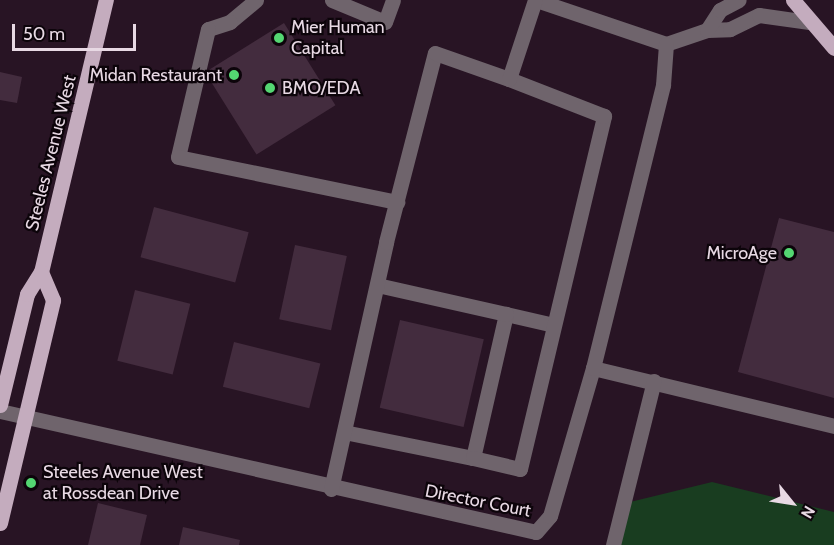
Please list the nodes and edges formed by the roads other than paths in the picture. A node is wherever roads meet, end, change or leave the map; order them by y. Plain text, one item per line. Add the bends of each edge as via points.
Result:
1 (256, 0) edge
2 (332, 0) edge
3 (393, 0) edge
4 (536, 0) edge
5 (739, 0) edge
6 (793, 0) edge
7 (110, 3) edge
8 (808, 22) junction
9 (707, 30) junction
10 (666, 44) junction
11 (834, 48) edge
12 (509, 79) junction
13 (397, 202) junction
14 (41, 272) junction
15 (376, 285) junction
16 (506, 314) junction
17 (554, 325) junction
18 (593, 368) junction
19 (654, 381) junction
20 (0, 405) edge
21 (0, 411) edge
22 (23, 416) junction
23 (834, 426) edge
24 (344, 432) junction
25 (473, 458) junction
26 (331, 489) junction
27 (0, 523) edge
28 (537, 539) edge
29 (613, 545) edge

1 - 13 street via 231,22 208,29 178,157
2 - 3 street via 385,22
4 - 10 street
4 - 12 street
5 - 9 street via 720,10
6 - 8 main road
7 - 14 main road, Steeles Avenue West
8 - 9 street via 759,15 730,29
8 - 11 main road
9 - 10 street
10 - 18 street, Director Court via 663,85
12 - 13 street via 435,53
12 - 17 street via 604,116
13 - 15 street
14 - 20 main road, Steeles Avenue West via 27,294
14 - 22 main road via 53,300
15 - 16 street
15 - 24 street
16 - 17 street
16 - 25 street
17 - 25 street via 520,469
18 - 19 street
18 - 28 street, Director Court via 550,516
19 - 23 street
19 - 29 street
21 - 22 street, Director Court
22 - 26 street, Director Court
22 - 27 main road
24 - 25 street
24 - 26 street
26 - 28 street, Director Court

